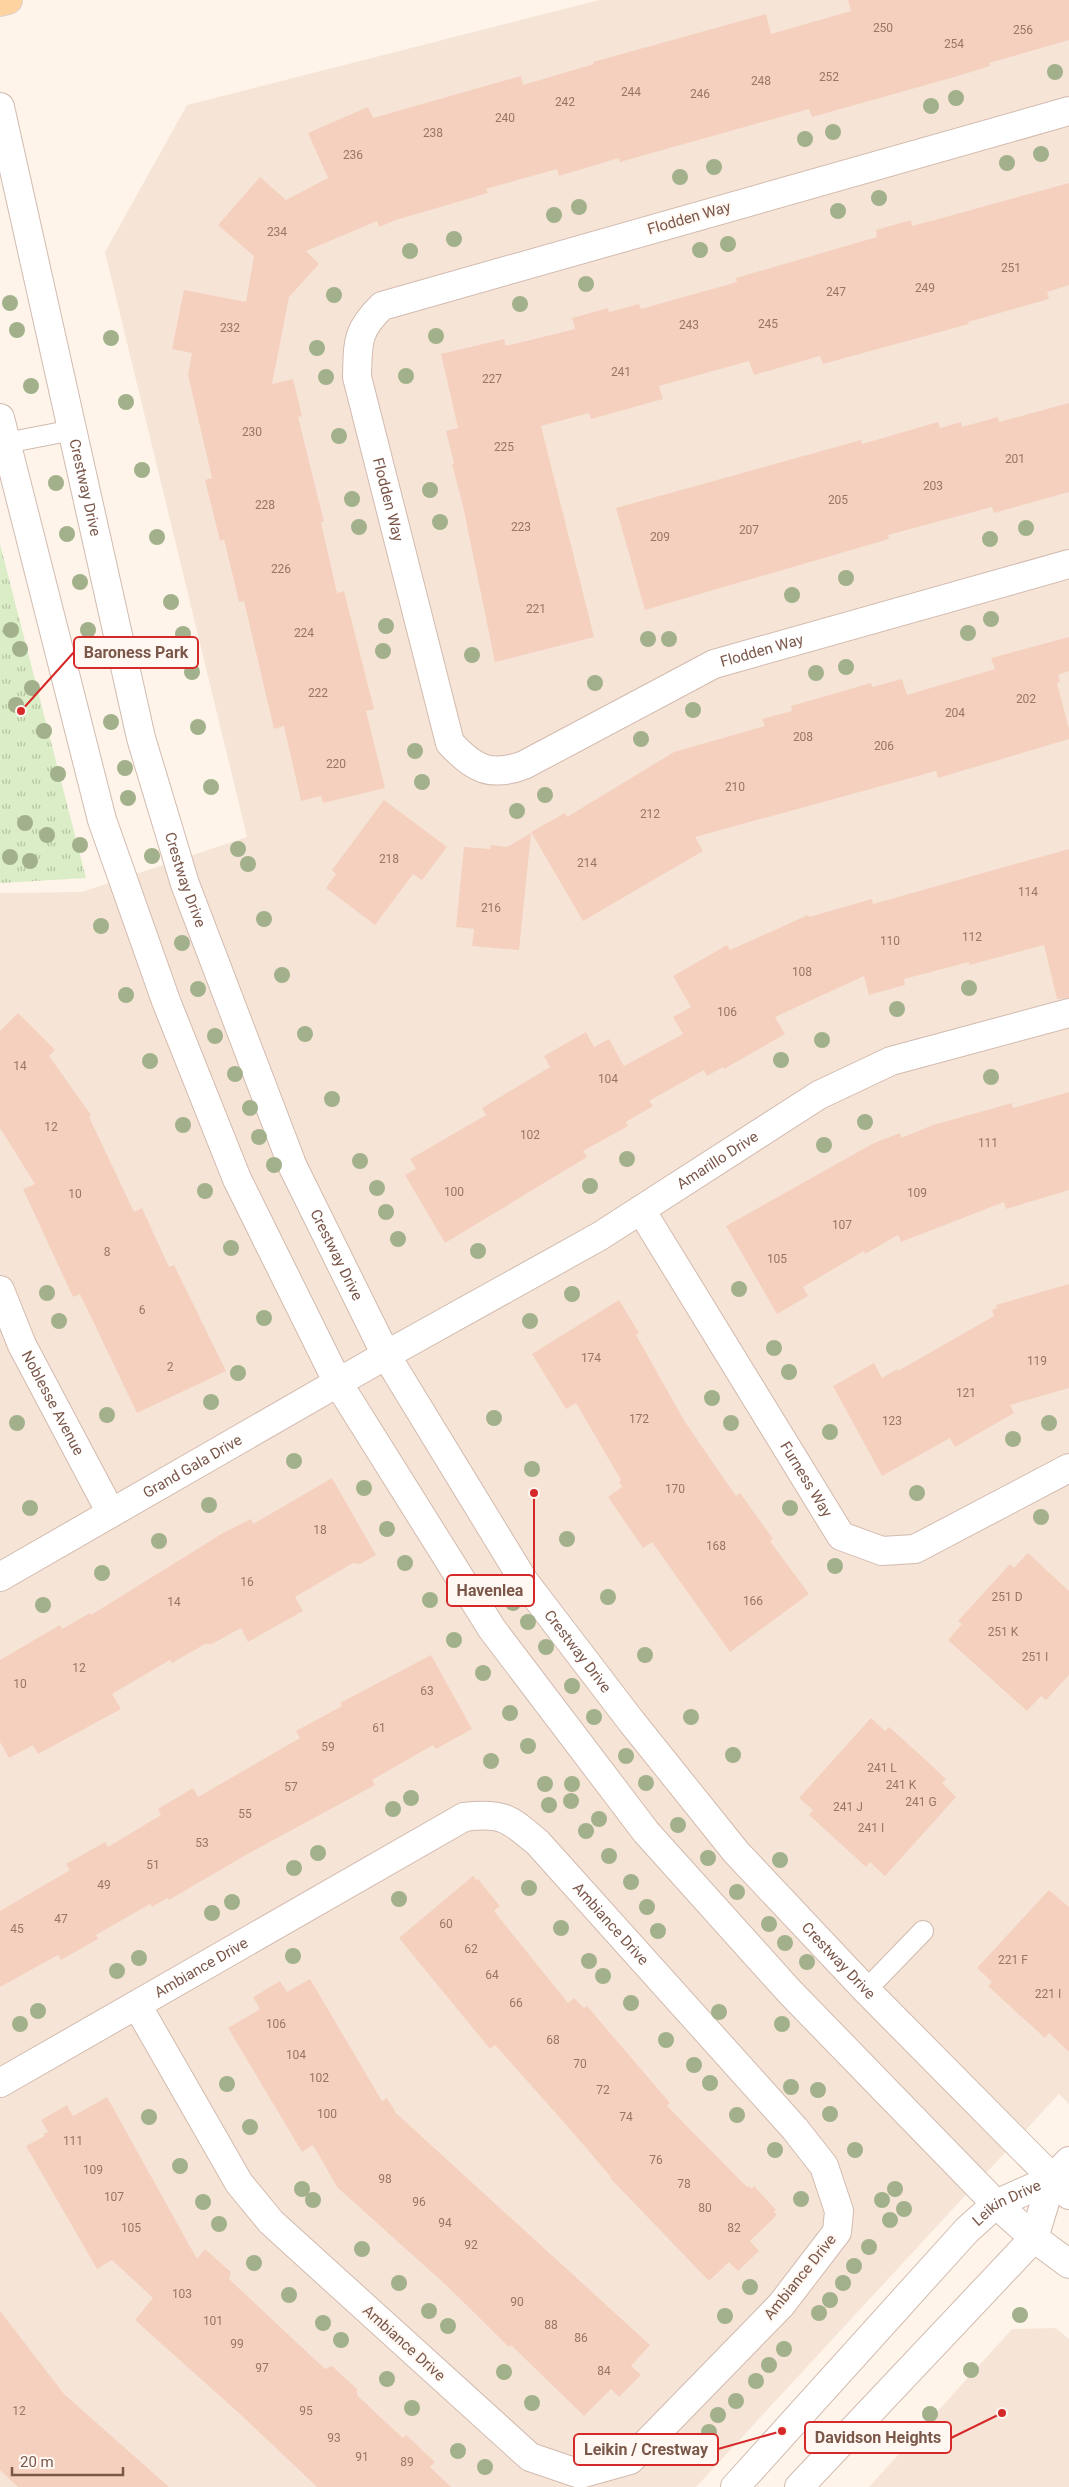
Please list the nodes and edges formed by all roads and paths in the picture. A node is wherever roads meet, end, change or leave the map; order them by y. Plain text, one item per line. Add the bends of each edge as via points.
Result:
1 (8, 0) edge
2 (0, 2) edge
3 (0, 107) edge
4 (1069, 111) edge
5 (73, 430) junction
6 (3, 431) edge
7 (1069, 564) edge
8 (1069, 1013) edge
9 (641, 1210) junction
10 (0, 1290) edge
11 (386, 1355) junction
12 (338, 1383) junction
13 (1069, 1468) edge
14 (112, 1513) junction
15 (0, 1577) edge
16 (923, 1931) dead end
17 (866, 1990) junction
18 (137, 2005) junction
19 (0, 2083) edge
20 (1063, 2179) edge
21 (996, 2204) junction
22 (1034, 2238) junction
23 (1069, 2264) edge
24 (735, 2487) edge
25 (799, 2487) edge

1 - 2 main road
3 - 5 street, Crestway Drive
4 - 7 street, Flodden Way via 382,306 368,319 358,340 357,377 450,743 466,760 486,770 506,772 524,765 714,664
5 - 6 lane
5 - 11 street, Crestway Drive via 141,738 185,884 293,1167
6 - 12 street via 108,838 166,1001 237,1179
8 - 9 street, Amarillo Drive via 891,1061 819,1095
9 - 11 street, Amarillo Drive
9 - 13 street, Furness Way via 841,1536 882,1551 915,1549
10 - 14 street, Noblesse Avenue via 22,1345
11 - 12 street, Grand Gala Drive
11 - 17 street, Crestway Drive via 524,1581 736,1852
12 - 14 street, Grand Gala Drive
12 - 21 street via 492,1629 646,1832 789,1991
14 - 15 street, Grand Gala Drive
16 - 17 lane
17 - 20 street, Crestway Drive
18 - 18 street, Ambiance Drive via 239,2183 271,2222 530,2458 580,2474 630,2460 781,2305 837,2232 839,2211 833,2186 824,2166 807,2143 538,1843 513,1821 487,1814 464,1817
18 - 19 street, Ambiance Drive
20 - 21 street, Leikin Drive
20 - 22 street, Leikin Drive
21 - 22 street
21 - 24 street, Leikin Drive via 967,2230
22 - 23 street
22 - 25 street, Leikin Drive

